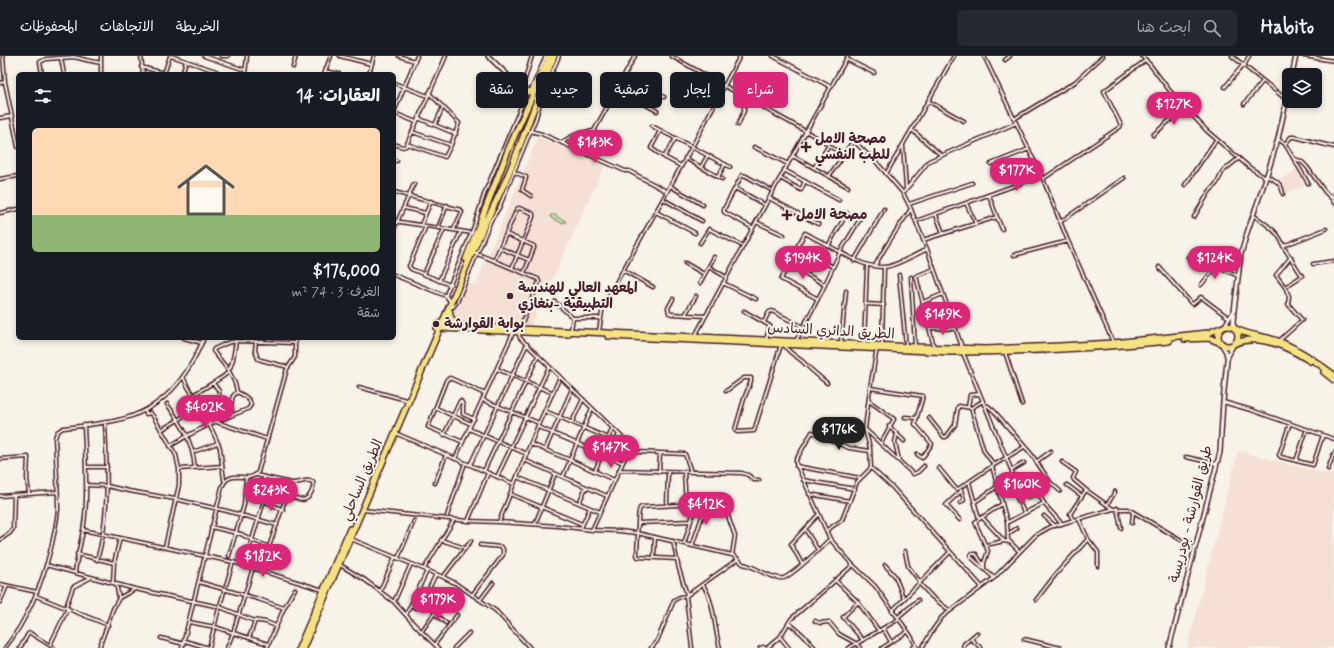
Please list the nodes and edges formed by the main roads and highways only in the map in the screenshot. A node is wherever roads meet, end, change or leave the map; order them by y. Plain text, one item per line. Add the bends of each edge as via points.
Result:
1 (488, 56) edge
2 (550, 56) edge
3 (554, 56) edge
4 (1296, 56) edge
5 (1293, 68) edge
6 (504, 72) edge
7 (543, 72) edge
8 (536, 86) edge
9 (536, 87) edge
10 (528, 91) edge
11 (528, 103) edge
12 (526, 108) edge
13 (1284, 108) edge
14 (509, 148) junction
15 (518, 151) junction
16 (502, 164) junction
17 (512, 171) junction
18 (452, 298) junction
19 (449, 307) junction
20 (1234, 311) junction
21 (440, 326) junction
22 (1223, 327) junction
23 (463, 328) junction
24 (1236, 329) junction
25 (517, 331) junction
26 (671, 338) junction
27 (1221, 344) junction
28 (1235, 344) junction
29 (879, 347) junction
30 (963, 350) junction
31 (1227, 360) junction
32 (1334, 377) edge
33 (384, 456) junction
34 (332, 576) junction
35 (299, 648) edge
36 (303, 648) edge
37 (1169, 648) edge

1 - 6 main road
2 - 7 highway
3 - 15 highway
4 - 5 main road
8 - 10 highway
9 - 11 highway
12 - 14 highway
13 - 20 main road via 1278,139 1244,242
14 - 15 highway via 514,152
14 - 16 highway
15 - 17 highway
16 - 17 highway via 509,165
16 - 18 highway
17 - 18 highway via 485,223 462,282
18 - 19 highway
18 - 21 highway
19 - 21 highway
19 - 23 highway via 451,319
20 - 22 main road
20 - 24 main road
21 - 23 highway, الطريق الدائري السادس
21 - 33 highway, الطريق الساحلي
21 - 33 highway, الطريق الساحلي
22 - 24 highway, الطريق الدائري السادس via 1230,326
22 - 27 highway via 1218,335
22 - 30 highway, الطريق الدائري السادس via 1208,334 1113,343
23 - 25 highway, الطريق الدائري السادس
24 - 28 highway via 1238,336
24 - 32 highway, الطريق الدائري السادس via 1278,342 1302,353
25 - 26 highway, الطريق الدائري السادس
25 - 26 highway, الطريق الدائري السادس via 599,332
26 - 29 highway, الطريق الدائري السادس via 783,345
26 - 29 highway, الطريق الدائري السادس via 766,340
27 - 28 highway, الطريق الدائري السادس
27 - 30 highway, الطريق الدائري السادس via 1212,339 1200,338 1087,348 1005,352
27 - 31 main road
28 - 31 main road
28 - 32 highway, الطريق الدائري السادس via 1244,340 1255,340 1284,347
29 - 30 highway, الطريق الدائري السادس
29 - 30 highway, الطريق الدائري السادس
31 - 37 main road, طريق القوارشة - بودريسة via 1217,464
33 - 34 highway, الطريق الساحلي
33 - 34 highway, الطريق الساحلي via 363,510
34 - 35 highway, الطريق الساحلي
34 - 36 highway, الطريق الساحلي

